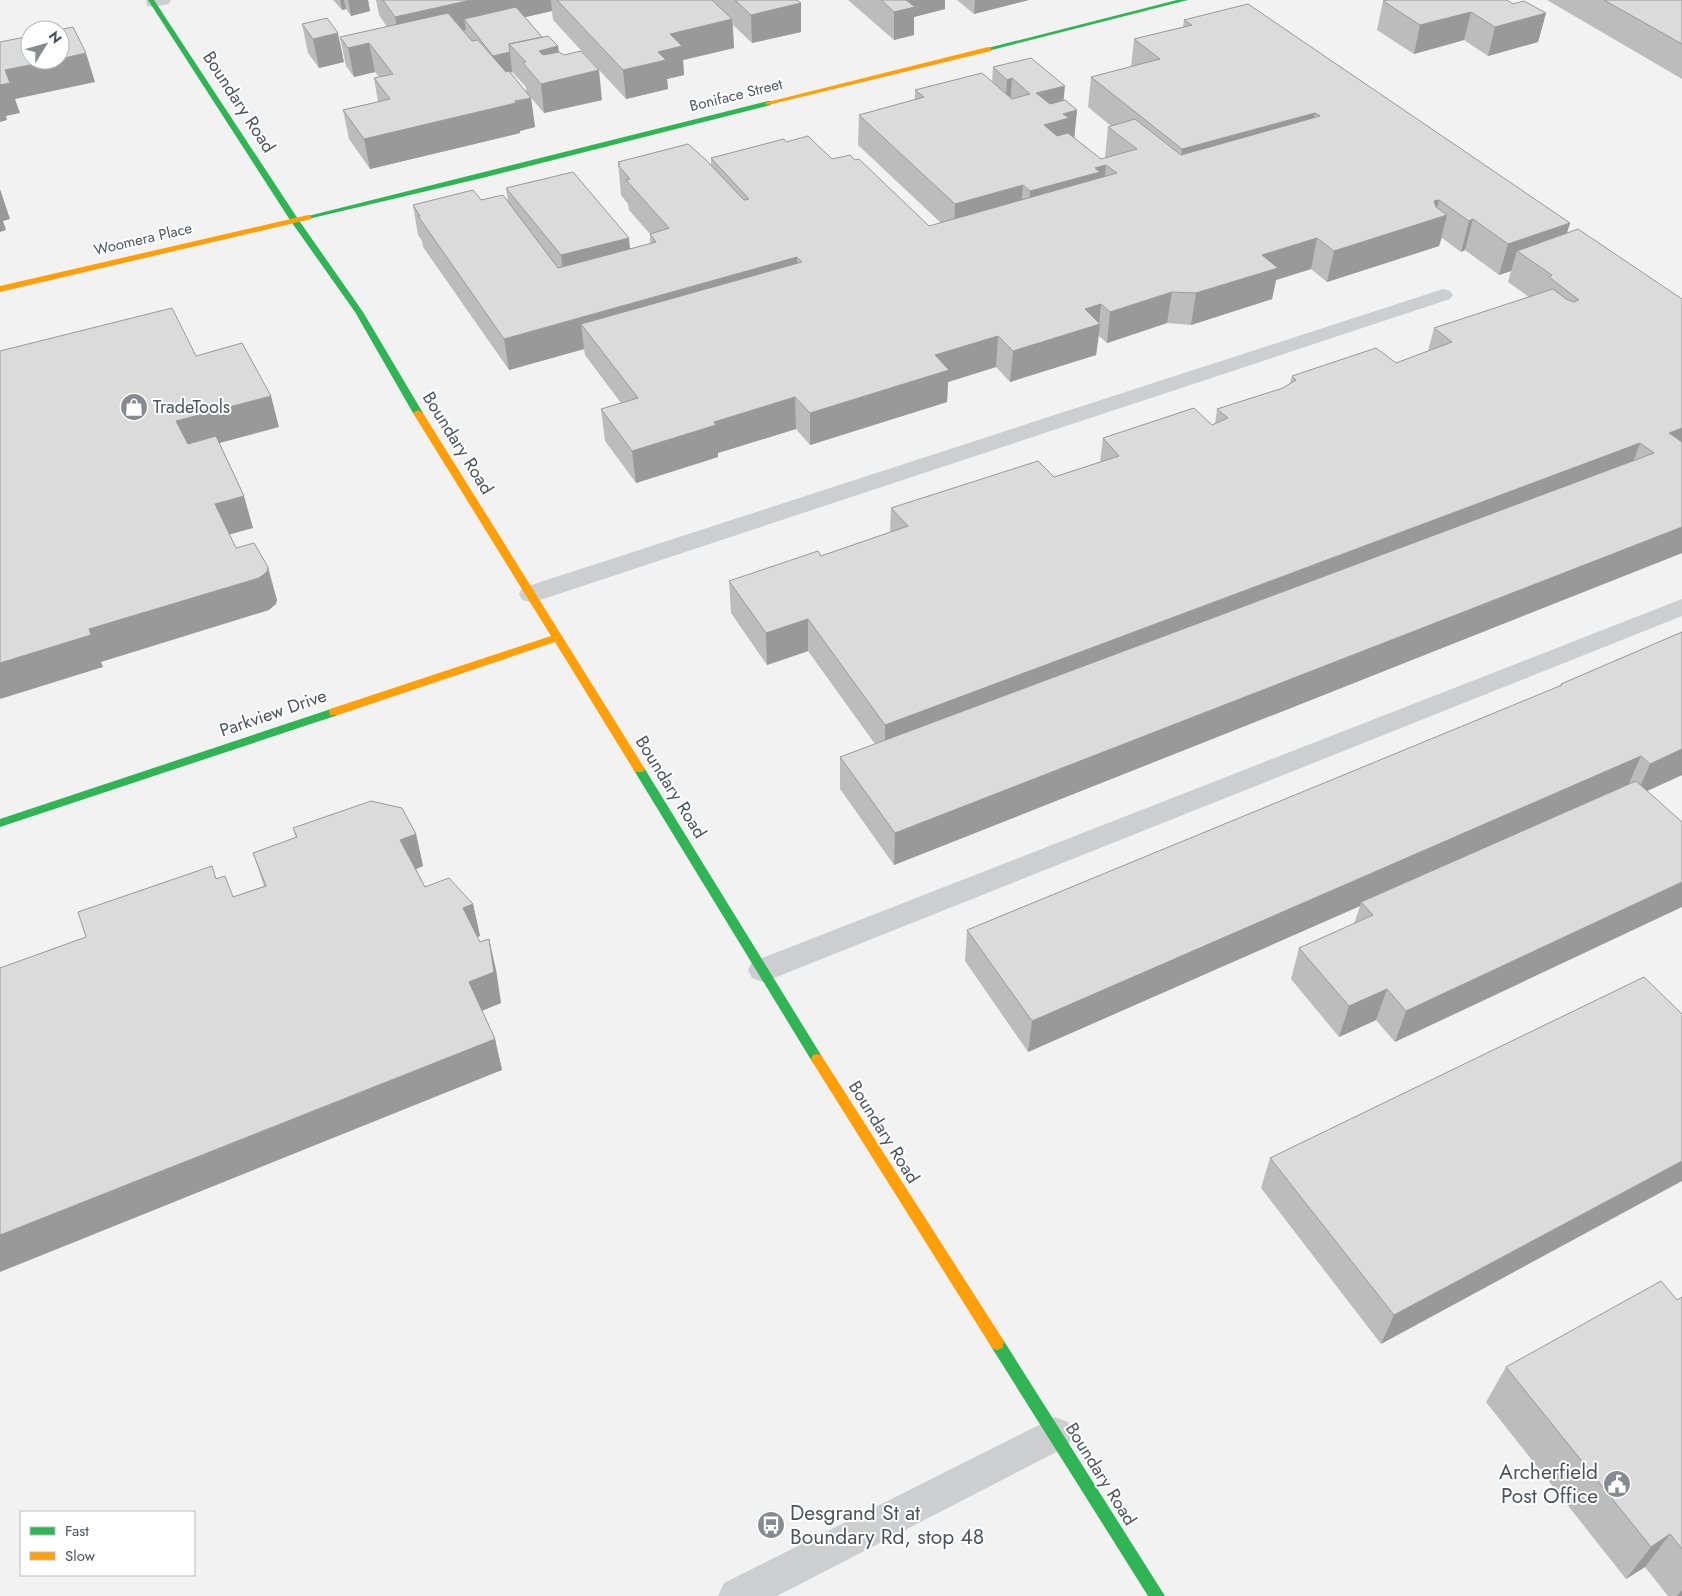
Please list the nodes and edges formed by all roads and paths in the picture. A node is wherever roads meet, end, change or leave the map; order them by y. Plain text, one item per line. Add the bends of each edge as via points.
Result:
1 (1185, 0) edge
2 (156, 1) edge
3 (294, 220) junction
4 (0, 289) edge
5 (1443, 295) dead end
6 (532, 594) junction
7 (1682, 607) edge
8 (558, 637) junction
9 (0, 823) edge
10 (763, 970) junction
11 (1055, 1434) junction
12 (737, 1596) edge
13 (1157, 1596) edge

1 - 3 main road, Boniface Street
2 - 3 main road, Boundary Road
3 - 4 main road, Woomera Place
3 - 6 main road, Boundary Road via 359,312 388,365
5 - 6 street
6 - 8 main road, Boundary Road
7 - 10 street
8 - 9 main road, Parkview Drive
8 - 10 main road, Boundary Road
10 - 11 main road, Boundary Road
11 - 12 street
11 - 13 main road, Boundary Road

